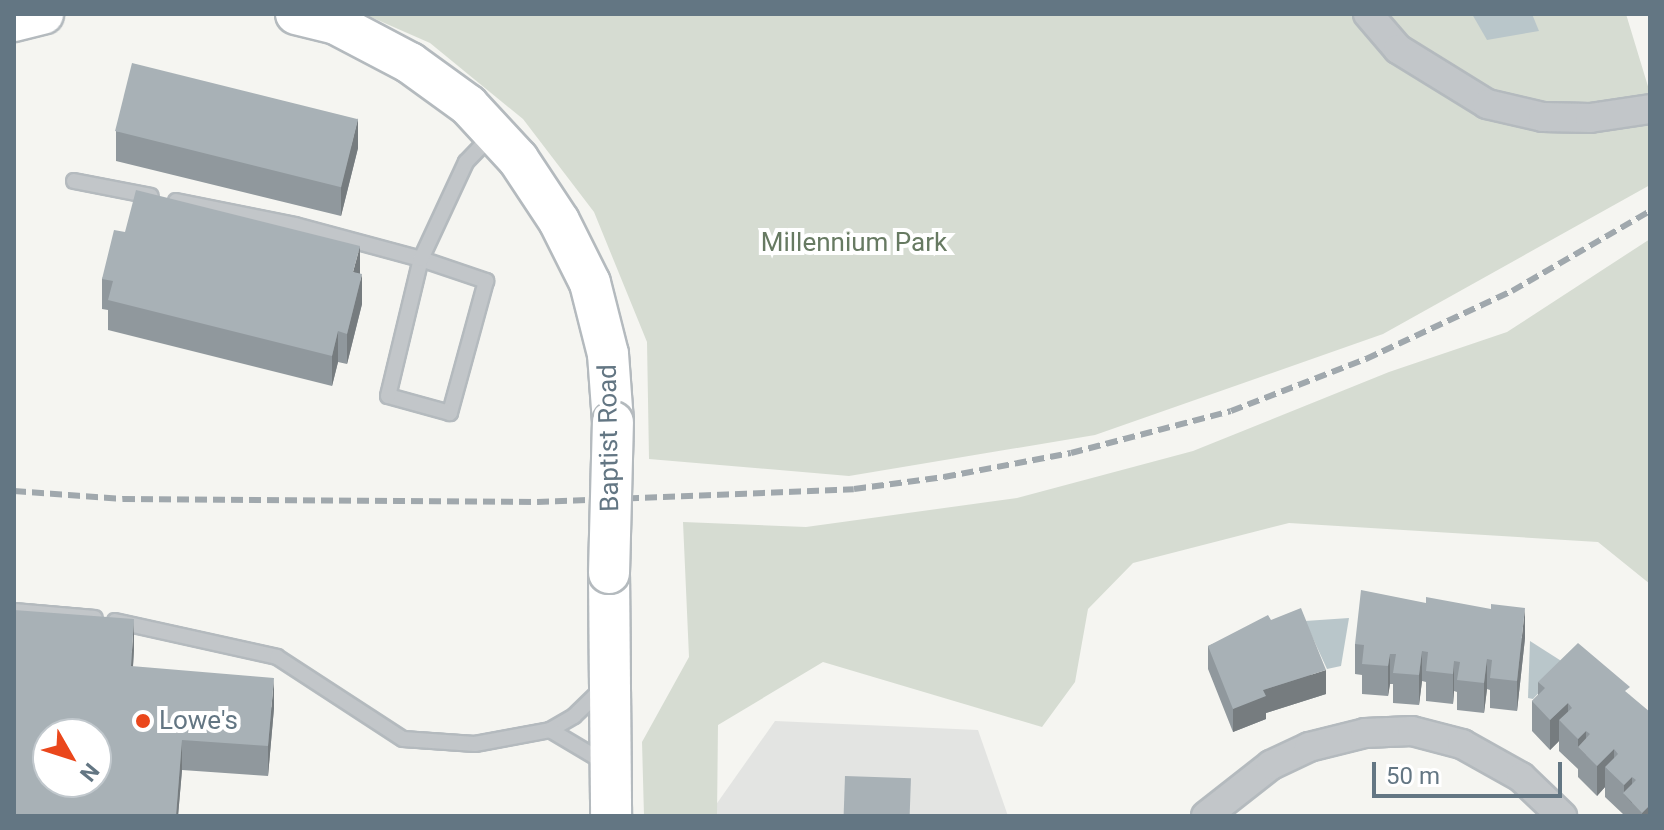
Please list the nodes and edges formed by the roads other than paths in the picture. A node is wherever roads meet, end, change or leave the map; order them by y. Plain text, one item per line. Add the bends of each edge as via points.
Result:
1 (43, 14) edge
2 (296, 14) edge
3 (1368, 14) edge
4 (14, 21) edge
5 (1650, 109) edge
6 (495, 132) junction
7 (74, 181) dead end
8 (421, 259) junction
9 (14, 611) edge
10 (611, 680) junction
11 (550, 730) junction
12 (612, 768) junction
13 (611, 816) edge
14 (1206, 816) edge
15 (1562, 816) edge

1 - 4 main road
2 - 6 main road, Baptist Road via 336,24 410,63
3 - 5 street via 1398,49 1487,104 1574,118
6 - 8 lane via 466,162
6 - 10 main road, Baptist Road, bridge via 559,221 590,283 608,354 613,422
7 - 8 lane via 295,225
8 - 8 lane via 388,396 450,413 486,281
9 - 11 lane via 69,613 277,657 403,739 475,744
10 - 11 lane via 574,716
10 - 12 main road, Baptist Road
11 - 12 lane
12 - 13 main road, Baptist Road
14 - 15 street via 1271,765 1309,747 1365,733 1412,731 1474,750 1521,777

